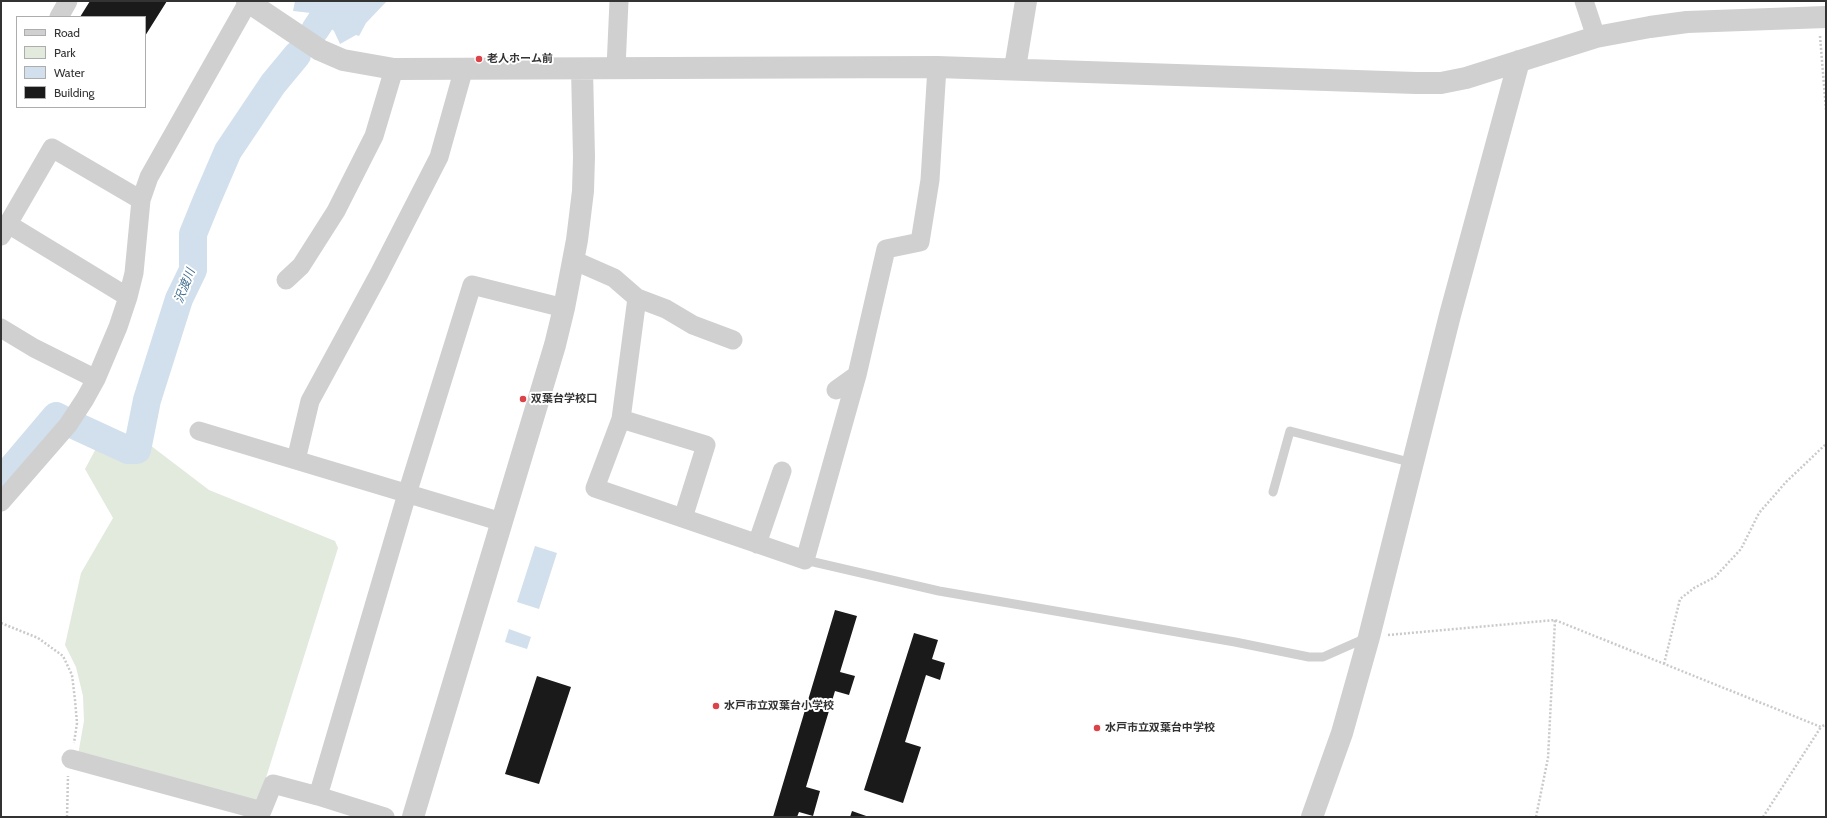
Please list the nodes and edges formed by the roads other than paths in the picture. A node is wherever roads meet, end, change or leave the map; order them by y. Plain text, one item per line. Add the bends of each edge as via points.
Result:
1 (68, 1) edge
2 (619, 1) edge
3 (1026, 1) edge
4 (1584, 1) edge
5 (247, 2) edge
6 (60, 16) edge
7 (1822, 17) edge
8 (1596, 37) junction
9 (1519, 61) junction
10 (937, 67) junction
11 (464, 68) junction
12 (616, 68) junction
13 (1016, 68) junction
14 (394, 69) junction
15 (582, 69) junction
16 (141, 200) junction
17 (4, 230) edge
18 (573, 260) junction
19 (286, 280) dead end
20 (128, 296) junction
21 (637, 298) junction
22 (564, 308) junction
23 (1, 328) edge
24 (733, 340) dead end
25 (857, 375) junction
26 (96, 379) junction
27 (836, 390) dead end
28 (621, 419) junction
29 (200, 432) dead end
30 (296, 460) junction
31 (1413, 463) junction
32 (782, 471) dead end
33 (1274, 492) dead end
34 (407, 494) junction
35 (1, 502) edge
36 (683, 518) junction
37 (502, 522) junction
38 (757, 544) junction
39 (805, 560) junction
40 (1369, 637) junction
41 (71, 759) road end
42 (318, 796) junction
43 (385, 817) edge
44 (412, 817) edge
45 (1312, 817) edge

1 - 6 street
2 - 12 street
3 - 13 street
4 - 8 street
5 - 14 street via 320,50 343,60
5 - 16 street via 149,178
7 - 8 street via 1687,22
8 - 9 street
9 - 13 street via 1441,83
9 - 31 street
10 - 12 street
10 - 13 street
10 - 25 street via 930,180 920,242 886,249
11 - 14 street
11 - 15 street
11 - 30 street via 439,157 310,401
12 - 15 street
14 - 19 street via 374,136 336,211 301,266
15 - 18 street via 583,191
16 - 17 street via 52,148
16 - 20 street via 134,273
17 - 20 street
18 - 21 street via 614,278
18 - 22 street
20 - 26 street
21 - 24 street via 666,308 694,325
21 - 28 street
22 - 34 street via 472,285
22 - 37 street
23 - 26 street via 34,348
25 - 27 street
25 - 39 street
26 - 35 street via 68,425
28 - 36 street via 706,445
28 - 36 street via 595,488
29 - 30 street
30 - 34 street
31 - 33 lane via 1290,431
31 - 40 street
32 - 38 street
34 - 37 street
34 - 42 street
36 - 38 street
37 - 44 street
38 - 39 street
39 - 40 lane via 939,591 1310,657 1323,657
40 - 45 street via 1342,733
41 - 42 street via 262,811 273,784
42 - 43 street

